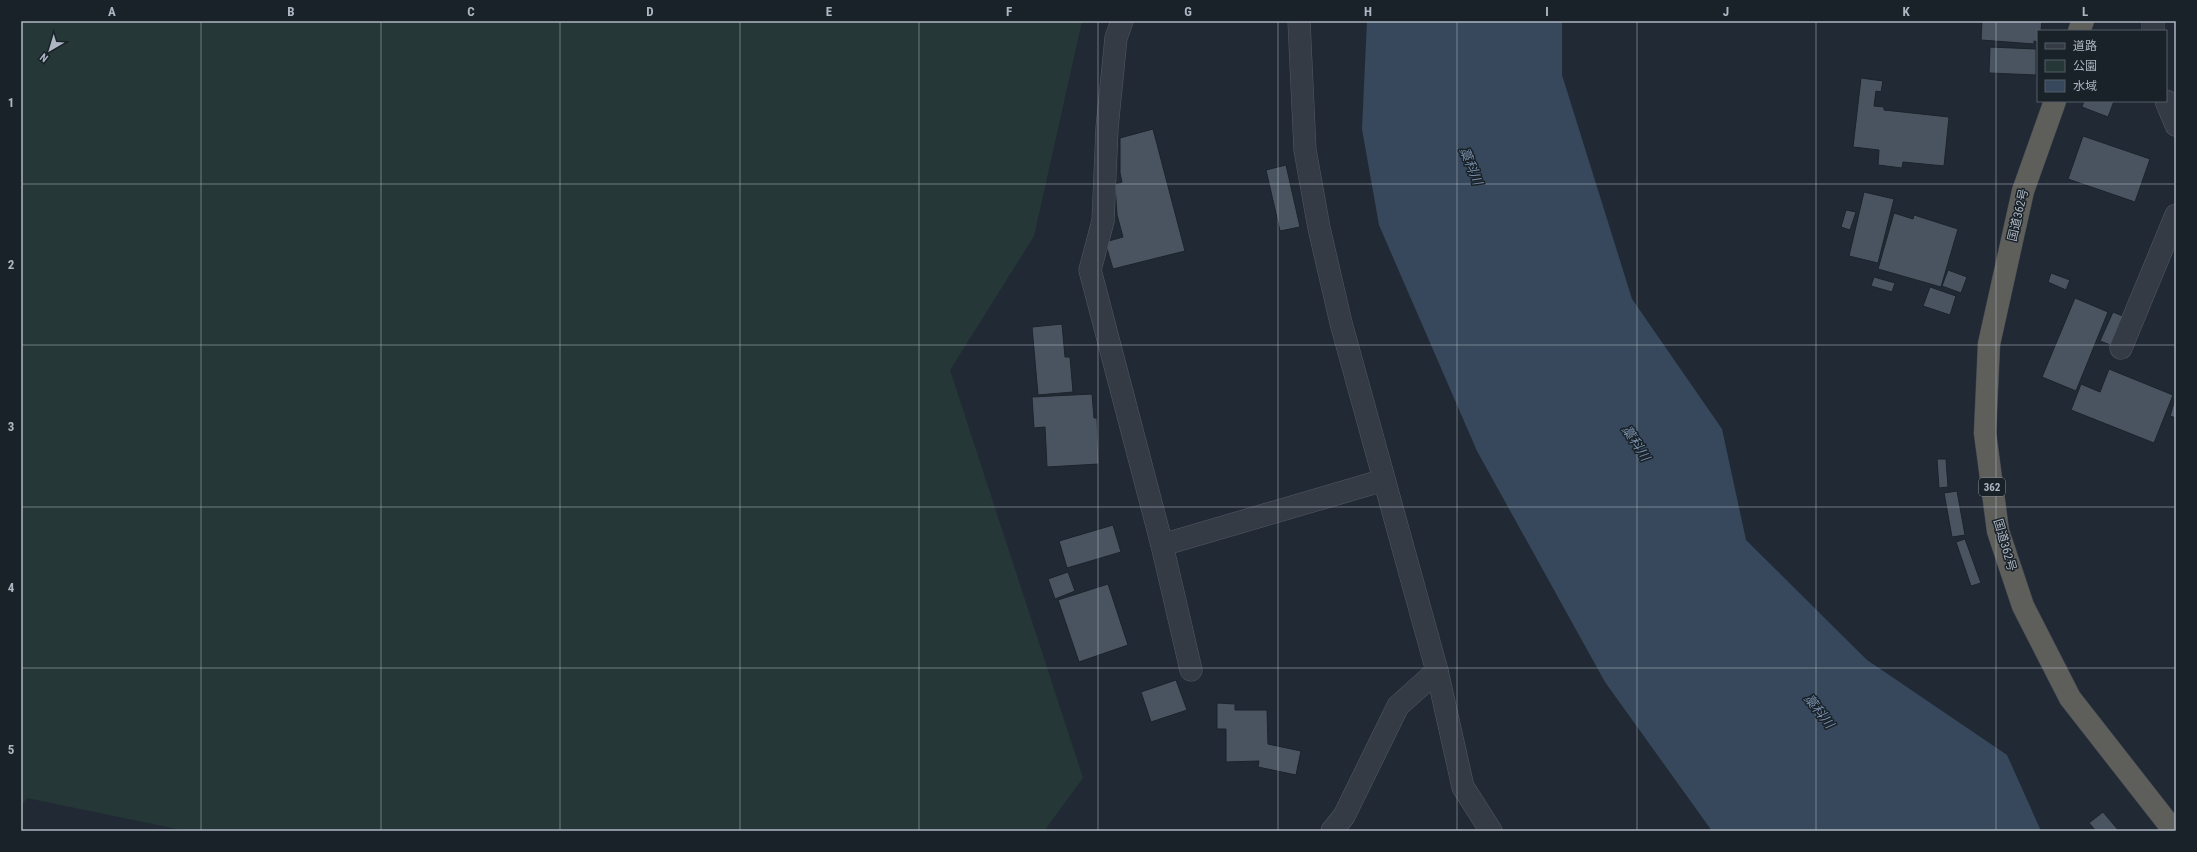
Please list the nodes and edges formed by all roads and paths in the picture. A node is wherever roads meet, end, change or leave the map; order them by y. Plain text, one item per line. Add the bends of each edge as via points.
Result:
1 (1122, 21) edge
2 (1299, 21) edge
3 (2055, 102) edge
4 (2166, 102) edge
5 (2176, 125) edge
6 (2176, 215) edge
7 (2121, 348) dead end
8 (1384, 480) junction
9 (1162, 545) junction
10 (1191, 670) dead end
11 (1437, 672) junction
12 (1332, 831) edge
13 (1491, 831) edge
14 (2174, 831) edge

1 - 9 street via 1116,38 1103,221 1090,270
2 - 8 street via 1306,150 1319,228 1341,323
3 - 14 highway, 国道362号 / 362 via 2023,191 1989,344 1985,433 1998,531 2023,606 2070,698
4 - 5 street
6 - 7 street
8 - 9 street
8 - 11 street
9 - 10 street
11 - 12 street via 1398,706 1344,816
11 - 13 street via 1463,787

